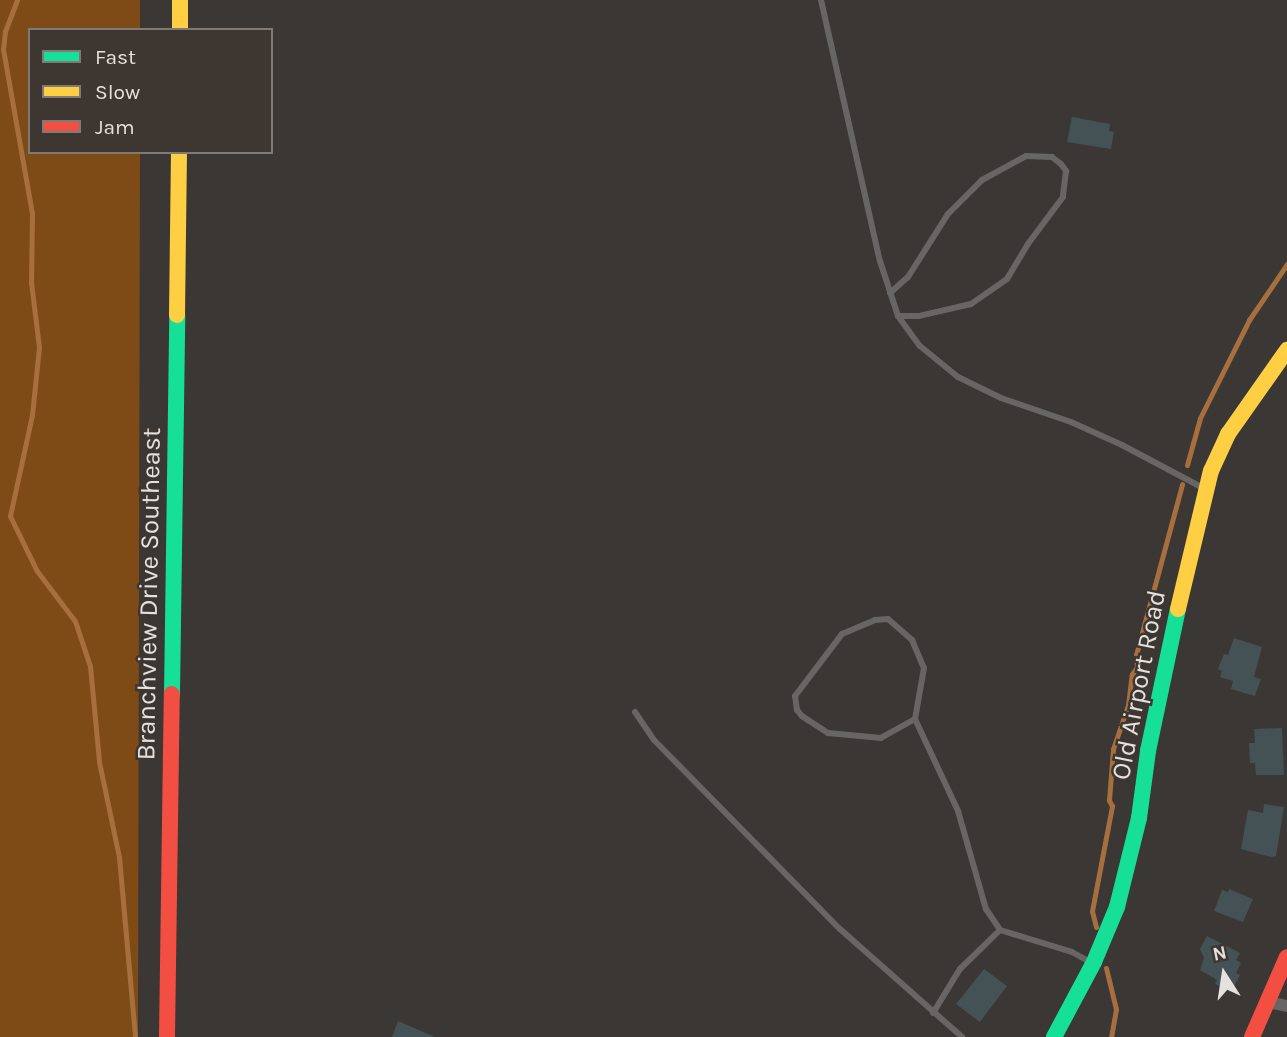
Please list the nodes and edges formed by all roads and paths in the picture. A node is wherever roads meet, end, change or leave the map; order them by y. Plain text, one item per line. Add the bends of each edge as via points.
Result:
1 (180, 0) edge
2 (821, 0) edge
3 (180, 28) edge
4 (179, 154) edge
5 (890, 293) junction
6 (898, 316) junction
7 (1287, 350) edge
8 (1205, 489) junction
9 (635, 712) dead end
10 (915, 719) junction
11 (1000, 930) junction
12 (1287, 957) edge
13 (1093, 964) junction
14 (1268, 1002) junction
15 (1287, 1006) edge
16 (933, 1013) junction
17 (167, 1037) edge
18 (962, 1037) edge
19 (1054, 1037) edge
20 (1252, 1037) edge

1 - 3 main road
2 - 5 lane
4 - 17 main road, Branchview Drive Southeast
5 - 6 lane
5 - 6 lane via 908,277 948,214 982,180 1026,156 1052,157 1061,164 1066,171 1063,197 1007,279 971,304
6 - 8 lane via 920,346 958,377 1001,398 1072,422
7 - 8 main road, Old Airport Road via 1228,435
8 - 13 main road, Old Airport Road via 1148,751 1139,818 1117,907
9 - 16 lane via 654,740 840,929
10 - 10 lane via 923,660 912,640 888,619 842,634 795,696 802,716 828,733 881,738
10 - 11 lane via 958,811 986,909
11 - 13 lane via 1072,952
11 - 16 lane via 960,969
12 - 14 main road
13 - 19 main road, Old Airport Road
14 - 15 street
14 - 20 main road
16 - 18 lane

